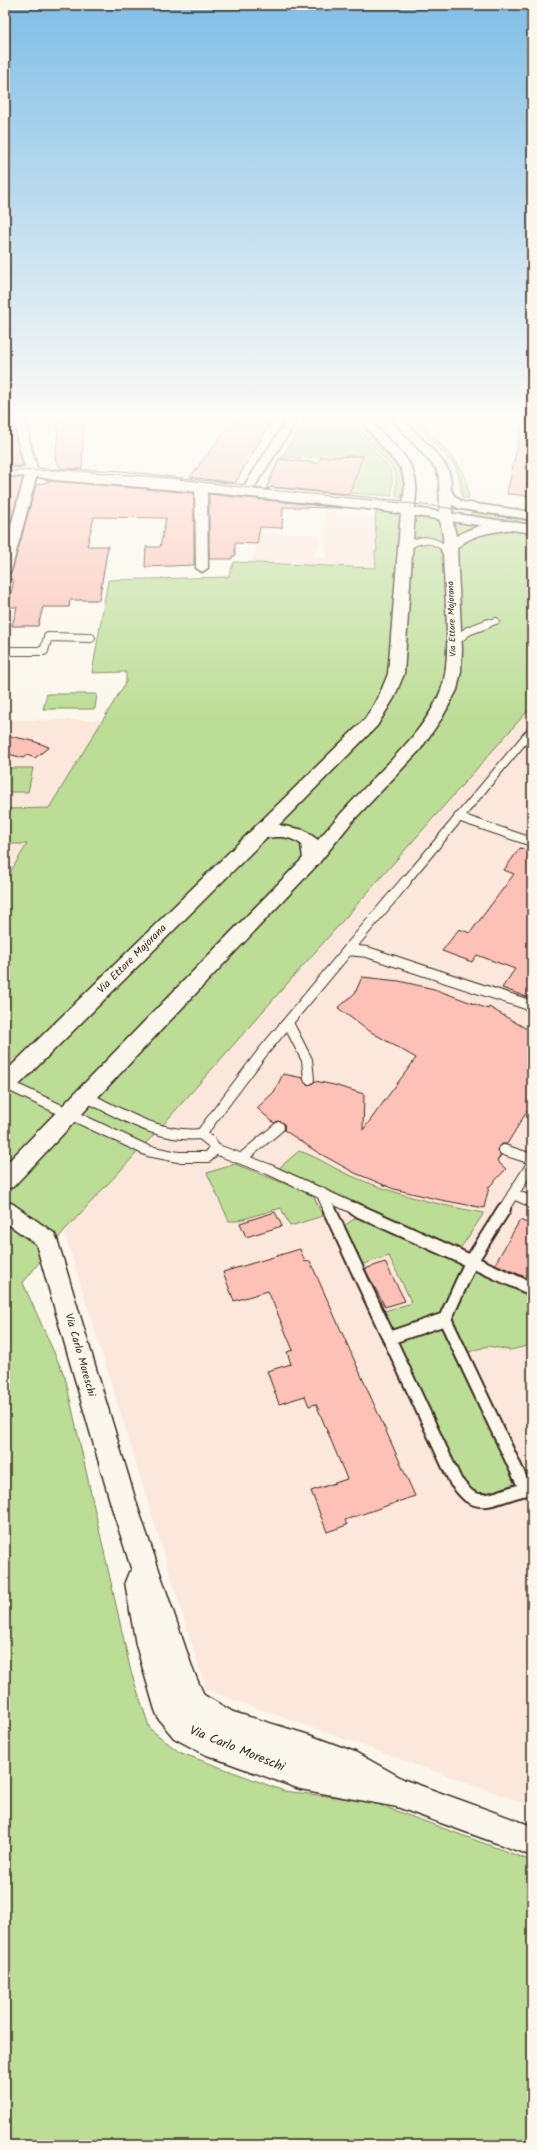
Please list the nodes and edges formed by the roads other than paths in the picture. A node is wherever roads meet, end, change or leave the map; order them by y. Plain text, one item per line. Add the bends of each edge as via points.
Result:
1 (19, 519) edge
2 (201, 519) edge
3 (408, 519) edge
4 (447, 519) edge
5 (470, 519) edge
6 (511, 525) junction
7 (532, 529) edge
8 (406, 548) junction
9 (448, 551) junction
10 (202, 568) dead end
11 (5, 571) edge
12 (496, 621) dead end
13 (91, 638) dead end
14 (454, 642) junction
15 (5, 651) edge
16 (532, 730) edge
17 (458, 817) junction
18 (260, 833) junction
19 (532, 842) edge
20 (312, 859) junction
21 (348, 950) junction
22 (532, 1006) edge
23 (288, 1022) junction
24 (309, 1079) dead end
25 (6, 1085) edge
26 (85, 1096) junction
27 (69, 1113) junction
28 (279, 1127) dead end
29 (201, 1134) junction
30 (215, 1149) junction
31 (504, 1150) dead end
32 (242, 1158) junction
33 (532, 1159) edge
34 (532, 1164) edge
35 (5, 1180) edge
36 (321, 1192) junction
37 (513, 1194) junction
38 (532, 1202) edge
39 (8, 1215) edge
40 (472, 1260) junction
41 (532, 1289) edge
42 (445, 1319) junction
43 (389, 1338) junction
44 (529, 1488) edge
45 (532, 1841) edge

1 - 11 street
2 - 10 street
3 - 8 street, Via Ettore Majorana
4 - 9 street, Via Ettore Majorana
5 - 6 street
6 - 7 street
6 - 9 street via 477,531 457,541
8 - 9 lane via 415,541 430,540 442,544
8 - 18 street, Via Ettore Majorana via 398,662 386,698 360,734
9 - 14 street, Via Ettore Majorana
12 - 14 lane via 462,633
13 - 15 lane via 48,638 44,651
14 - 20 street, Via Ettore Majorana via 453,672 449,690 426,730 396,767 345,819
16 - 17 lane
17 - 19 lane
17 - 21 lane
18 - 20 street via 285,830 299,834 310,842
18 - 25 street, Via Ettore Majorana
20 - 26 street, Via Ettore Majorana
21 - 22 lane via 367,952
21 - 23 lane
23 - 24 lane via 307,1060
23 - 29 lane via 220,1106
25 - 27 lane
26 - 27 street, Via Ettore Majorana
26 - 29 lane via 166,1133 190,1136
27 - 30 lane via 133,1145 160,1154 188,1159 208,1157
27 - 35 street, Via Ettore Majorana
28 - 32 lane
29 - 30 lane
30 - 32 lane
31 - 33 lane
32 - 36 lane
34 - 37 lane
36 - 40 lane
36 - 43 lane
37 - 38 lane
37 - 40 lane
39 - 45 street, Via Carlo Moreschi via 46,1239 125,1508 150,1645 169,1710 184,1728 204,1739 300,1774 397,1792
40 - 41 lane
40 - 42 lane
42 - 43 lane
42 - 44 lane
43 - 44 lane via 456,1482 470,1496 489,1501

